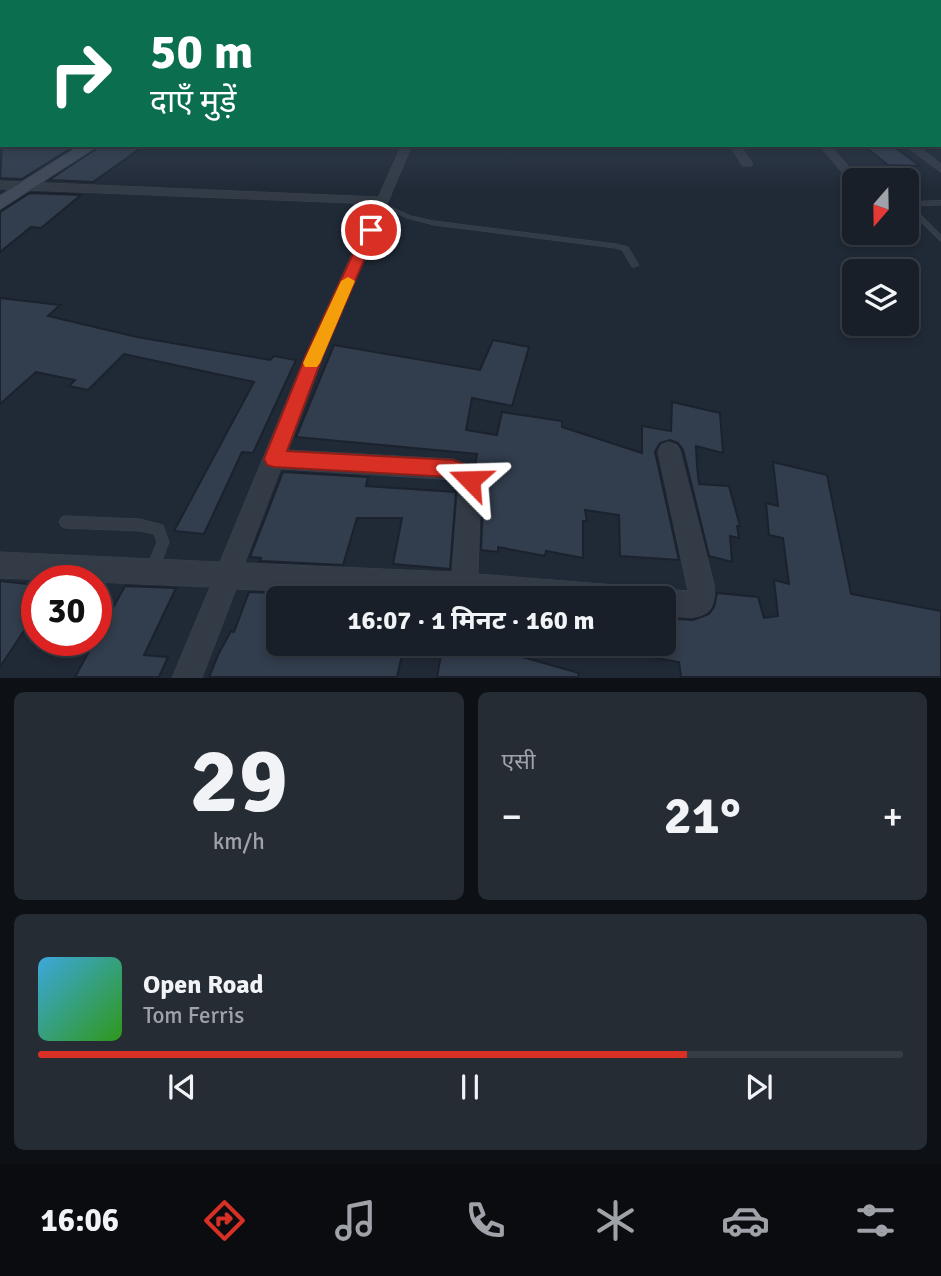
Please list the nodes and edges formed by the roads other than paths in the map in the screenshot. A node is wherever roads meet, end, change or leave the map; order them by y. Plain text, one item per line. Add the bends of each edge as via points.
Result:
1 (89, 147) edge
2 (406, 147) edge
3 (736, 147) edge
4 (826, 147) edge
5 (913, 147) edge
6 (747, 164) dead end
7 (844, 168) edge
8 (941, 169) edge
9 (0, 185) edge
10 (30, 185) junction
11 (383, 203) junction
12 (941, 203) edge
13 (0, 204) edge
14 (941, 239) edge
15 (635, 265) dead end
16 (669, 451) dead end
17 (274, 459) junction
18 (65, 522) dead end
19 (0, 565) edge
20 (150, 573) junction
21 (227, 578) junction
22 (464, 586) joint
23 (676, 603) edge
24 (187, 677) edge

1 - 10 street
2 - 11 street
3 - 6 street
4 - 7 street
5 - 8 street
9 - 10 street
10 - 11 street
10 - 13 street
11 - 15 lane via 409,217 434,223 616,246 625,249
11 - 17 street
12 - 14 lane via 906,204
16 - 23 street via 702,597 696,605
17 - 21 street
17 - 22 street via 453,469 464,474 470,480
18 - 20 lane via 159,529 163,542
19 - 20 street
20 - 21 street
21 - 22 street
21 - 24 street

